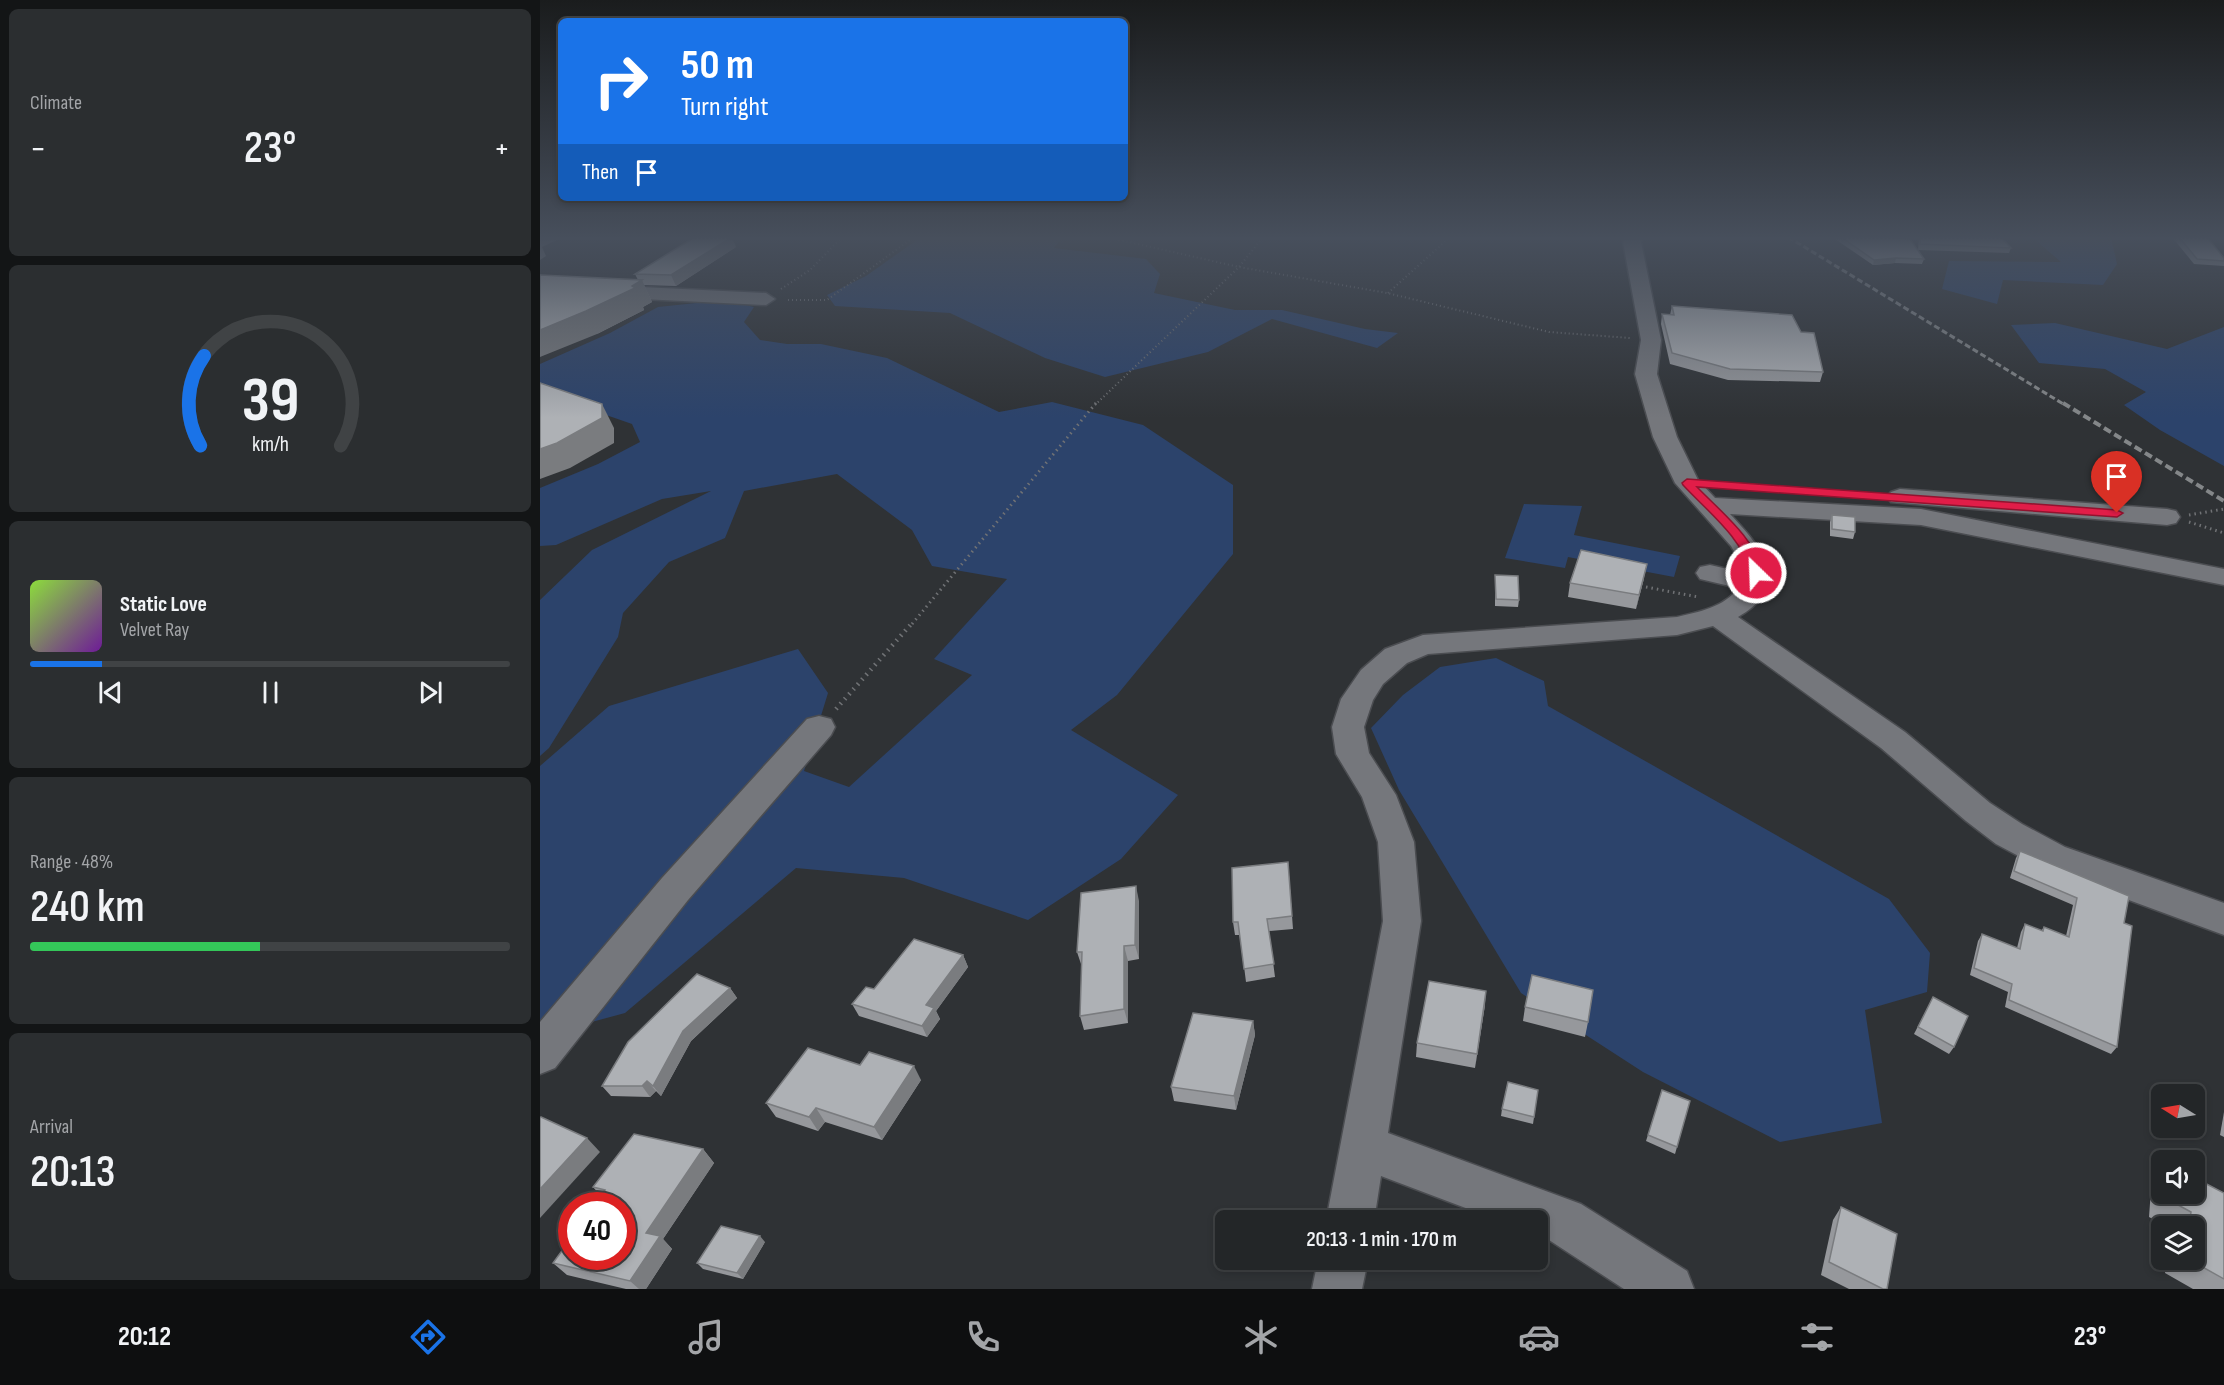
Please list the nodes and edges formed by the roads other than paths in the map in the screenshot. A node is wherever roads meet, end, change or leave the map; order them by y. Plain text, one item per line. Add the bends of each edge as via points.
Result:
1 (728, 297) edge
2 (1643, 297) edge
3 (766, 299) road end
4 (1699, 494) junction
5 (2180, 517) road end
6 (2224, 577) edge
7 (1712, 596) junction
8 (819, 727) road end
9 (2224, 919) edge
10 (540, 1054) edge
11 (1365, 1147) junction
12 (1352, 1210) edge
13 (1341, 1270) edge
14 (1337, 1289) edge
15 (1668, 1289) edge

1 - 3 street
2 - 4 street via 1651,340 1646,374 1665,437
4 - 5 street
4 - 6 street via 1921,517
4 - 7 street via 1755,564 1755,584 1743,602
7 - 9 street via 2009,834 2052,857
7 - 11 street via 1677,626 1423,645 1396,656 1371,677 1357,699 1348,727 1353,754 1379,795 1396,842 1402,921
8 - 10 street via 675,889
11 - 12 street
11 - 15 street via 1564,1221
13 - 14 street

